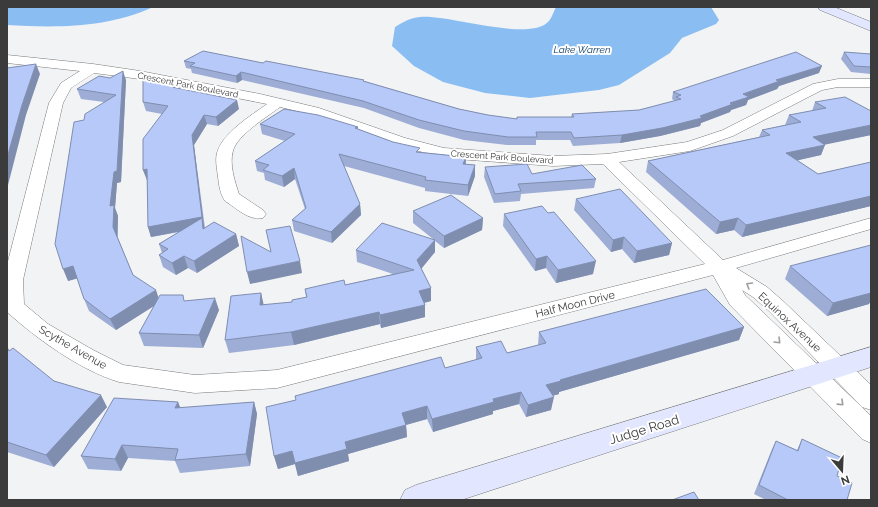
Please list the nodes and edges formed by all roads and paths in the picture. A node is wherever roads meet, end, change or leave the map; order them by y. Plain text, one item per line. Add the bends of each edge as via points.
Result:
1 (824, 7) edge
2 (871, 27) edge
3 (7, 64) edge
4 (64, 65) junction
5 (93, 68) junction
6 (871, 83) edge
7 (278, 102) junction
8 (607, 159) junction
9 (257, 214) dead end
10 (871, 223) edge
11 (719, 267) junction
12 (776, 306) junction
13 (750, 313) junction
14 (871, 357) edge
15 (825, 372) junction
16 (278, 378) joint
17 (871, 400) edge
18 (871, 432) edge
19 (416, 500) edge

1 - 2 street
3 - 4 street, Crescent Park Boulevard via 22,68
3 - 4 street, Crescent Park Boulevard via 20,59
4 - 5 street, Crescent Park Boulevard
5 - 7 street, Crescent Park Boulevard
5 - 16 street, Scythe Avenue via 66,86 56,103 13,280 14,307 40,329 85,356 119,372 195,384
6 - 8 street, Crescent Park Boulevard via 838,83 818,87 728,133 690,146
7 - 8 street, Crescent Park Boulevard via 314,111 443,153 553,161
7 - 9 street via 232,139 224,151 231,197
8 - 11 street, Equinox Avenue
10 - 11 street, Half Moon Drive
12 -> 11 street, Equinox Avenue via 760,292
11 - 13 street, Equinox Avenue via 737,300
11 - 16 street, Half Moon Drive
12 - 13 street
12 - 15 street, Equinox Avenue
13 -> 15 street, Equinox Avenue
14 - 15 street, Judge Road
15 - 17 street
15 -> 18 street
15 - 19 street, Judge Road

